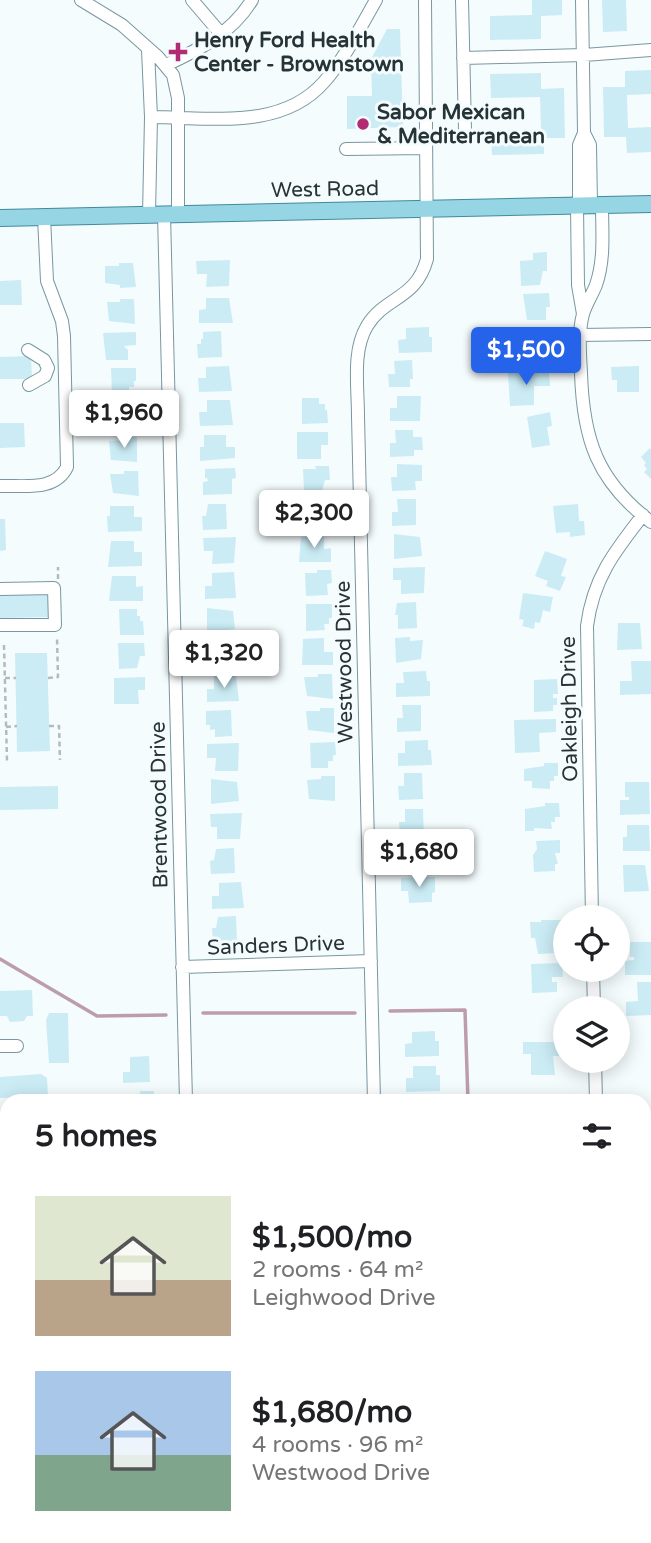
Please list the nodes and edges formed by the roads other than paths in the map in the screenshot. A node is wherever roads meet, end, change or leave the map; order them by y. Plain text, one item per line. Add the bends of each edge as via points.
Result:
1 (82, 0) edge
2 (192, 0) edge
3 (253, 0) edge
4 (376, 0) edge
5 (425, 0) edge
6 (463, 0) edge
7 (582, 0) edge
8 (222, 34) junction
9 (148, 50) junction
10 (651, 50) edge
11 (583, 55) junction
12 (463, 58) junction
13 (166, 65) junction
14 (151, 117) junction
15 (178, 117) junction
16 (465, 130) dead end
17 (426, 148) junction
18 (346, 149) dead end
19 (651, 204) edge
20 (587, 205) junction
21 (427, 208) junction
22 (163, 214) junction
23 (44, 217) junction
24 (0, 218) edge
25 (583, 314) junction
26 (651, 334) edge
27 (580, 335) junction
28 (28, 350) dead end
29 (66, 366) junction
30 (48, 368) junction
31 (29, 385) dead end
32 (0, 486) edge
33 (647, 518) edge
34 (0, 589) edge
35 (0, 625) edge
36 (592, 905) edge
37 (371, 961) junction
38 (182, 967) junction
39 (0, 1046) edge
40 (17, 1046) dead end
41 (595, 1073) edge
42 (186, 1094) edge
43 (374, 1094) edge
44 (596, 1094) edge

1 - 9 street via 122,25
2 - 8 street
3 - 8 street
4 - 15 street via 331,74 299,104 250,118
5 - 17 street, Westwood Drive
6 - 12 street
7 - 11 street
8 - 13 street
9 - 13 street
9 - 14 street
10 - 11 street
11 - 12 street
11 - 20 street via 584,133 579,145
12 - 16 street
13 - 15 street via 176,86
14 - 15 street
14 - 22 street
15 - 22 street
17 - 18 street
17 - 21 street, Westwood Drive
19 - 20 main road, West Road
20 - 21 main road, West Road
20 - 25 street via 578,285
20 - 25 street via 603,240 600,269
21 - 22 main road, West Road
21 - 37 street, Westwood Drive via 424,272 411,289 374,317 358,349
22 - 23 main road, West Road
22 - 38 street, Brentwood Drive
23 - 24 main road, West Road
23 - 29 street via 47,281 62,321
25 - 27 street
26 - 27 street
27 - 33 street via 581,399 590,444 611,484
28 - 30 street
29 - 30 street
29 - 32 street via 67,463 60,478 45,485
30 - 31 street via 45,376
33 - 36 street, Oakleigh Drive via 605,567 592,597 587,626
34 - 35 street via 54,588 55,625
37 - 38 street, Sanders Drive
37 - 43 street, Westwood Drive
38 - 42 street, Brentwood Drive
39 - 40 street
41 - 44 street

